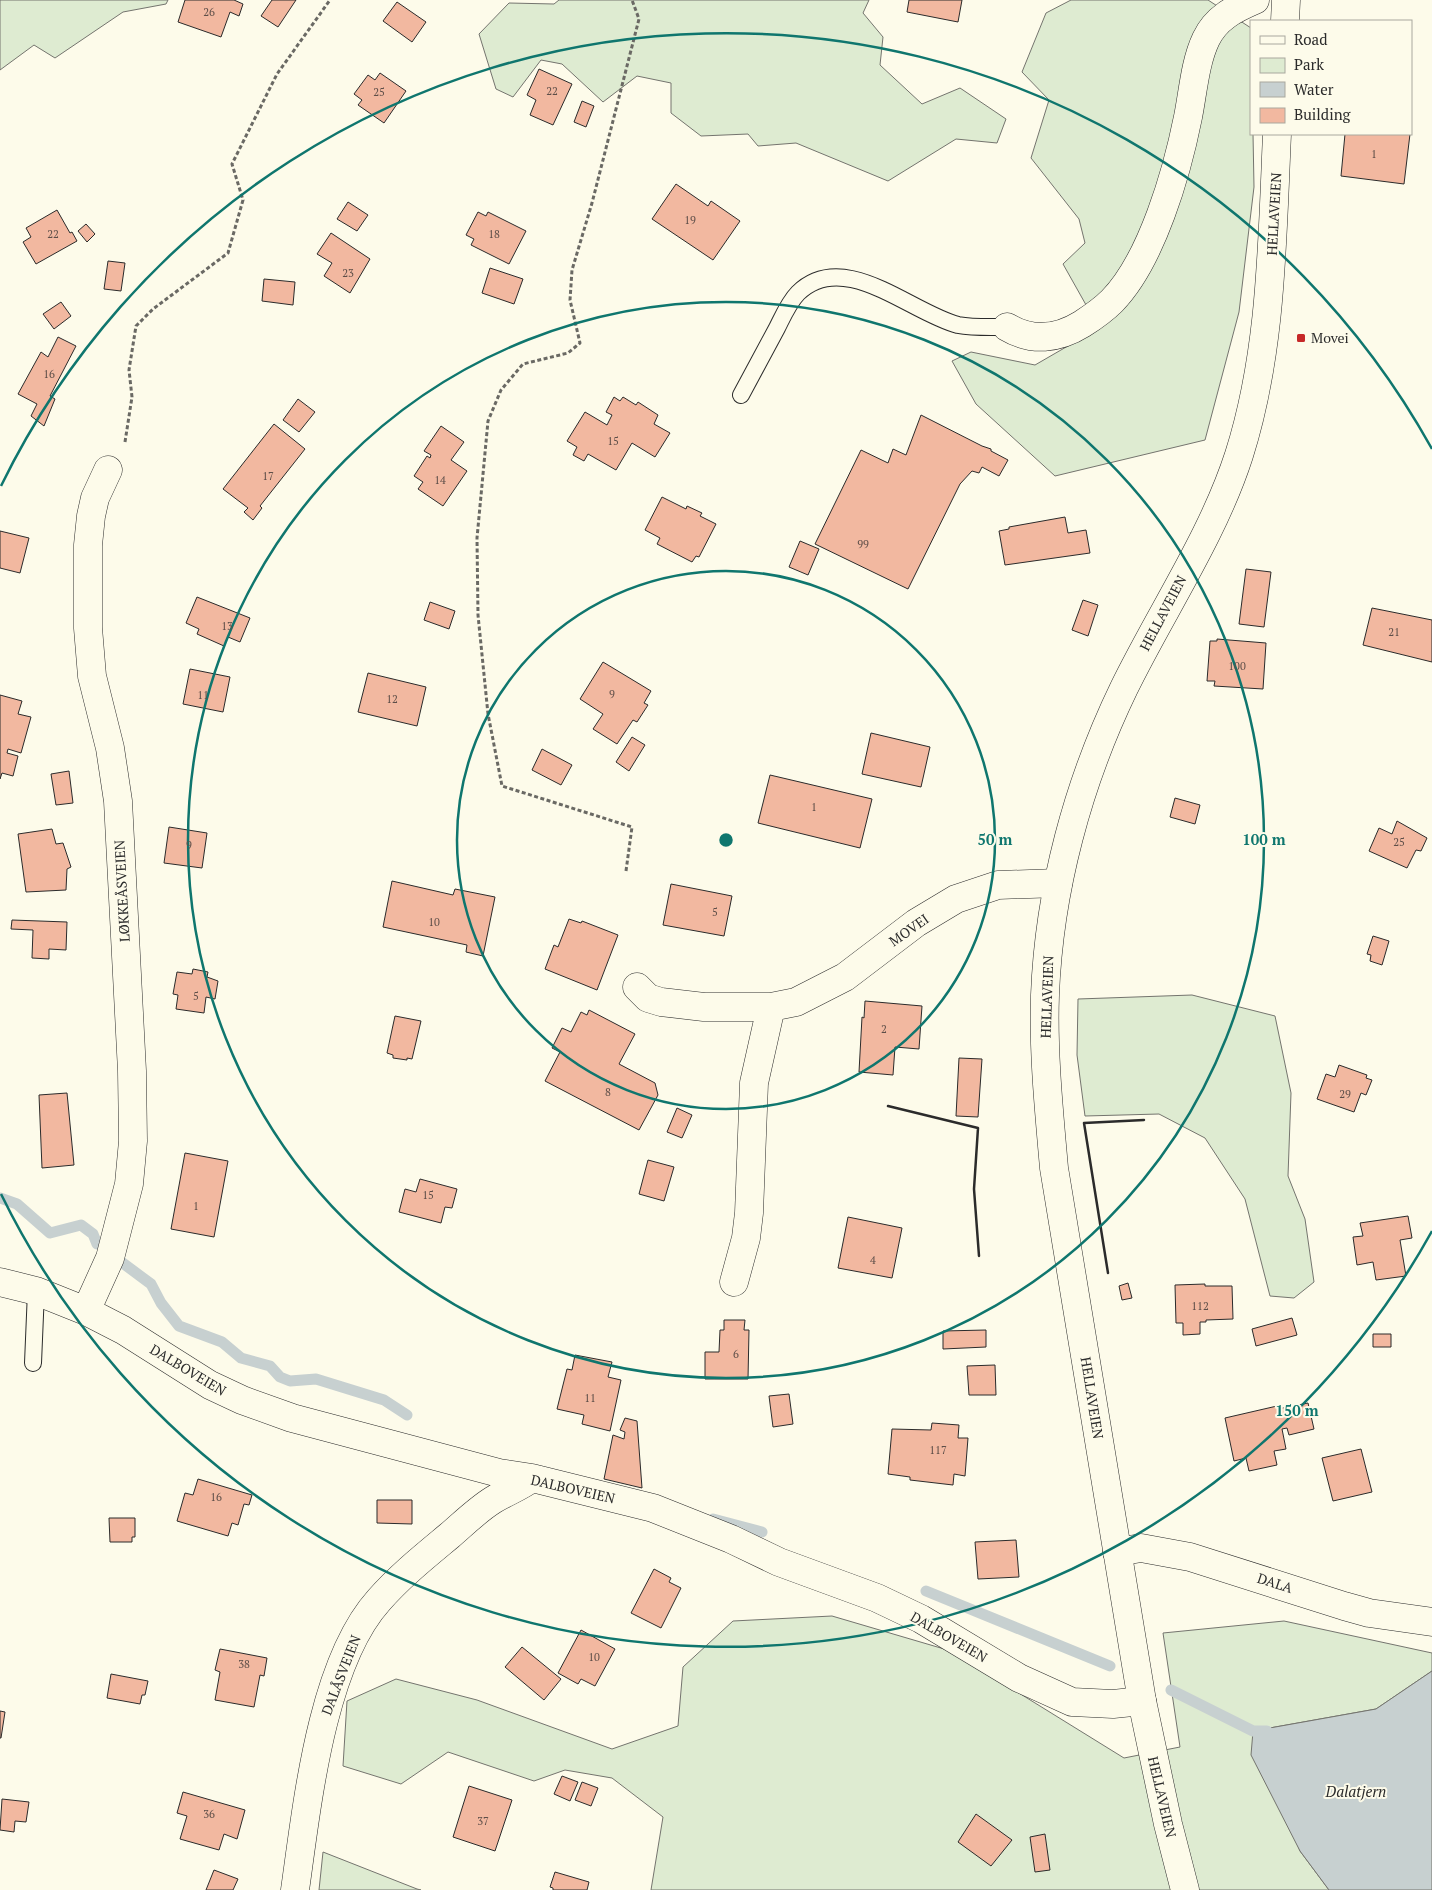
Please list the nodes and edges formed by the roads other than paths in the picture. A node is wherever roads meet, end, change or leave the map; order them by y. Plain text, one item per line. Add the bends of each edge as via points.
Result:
1 (1255, 0) edge
2 (1286, 0) edge
3 (1285, 20) edge
4 (1277, 135) edge
5 (1008, 327) joint
6 (741, 395) dead end
7 (108, 470) road end
8 (1058, 883) junction
9 (637, 987) dead end
10 (771, 1007) junction
11 (0, 1282) edge
12 (734, 1282) dead end
13 (36, 1290) junction
14 (86, 1311) junction
15 (32, 1363) dead end
16 (532, 1478) junction
17 (1117, 1552) junction
18 (1432, 1622) edge
19 (1142, 1702) junction
20 (295, 1890) edge
21 (1185, 1890) edge

1 - 5 street via 1220,19 1206,39 1166,197 1147,247 1124,286 1100,312 1073,330 1037,338 1020,335
2 - 3 street
4 - 8 street, HELLAVEIEN via 1271,276 1263,345 1248,424 1222,497 1123,690 1099,745
5 - 6 lane via 959,325 867,283 843,276 818,279 798,292
7 - 14 street, LØKKEÅSVEIEN via 91,516 88,628 92,676 110,748 118,800 133,1141 129,1184 110,1258
8 - 10 street, MOVEI via 998,885 956,899 916,923 845,977 796,1002
8 - 17 street, HELLAVEIEN via 1045,995 1048,1102 1054,1168
9 - 10 street, MOVEI via 648,998 660,1002 704,1007
10 - 12 street via 754,1090 746,1238
11 - 13 street, DALBOVEIEN
13 - 14 street, DALBOVEIEN
13 - 15 lane
14 - 16 street, DALBOVEIEN via 123,1330 210,1385 242,1400 364,1438 499,1473
16 - 19 street, DALBOVEIEN via 653,1508 731,1538 779,1562 877,1598 921,1619 1019,1678 1072,1702
16 - 20 street, DALÅSVEIEN via 493,1500 414,1565 378,1600 362,1622 351,1643 323,1722
17 - 18 street, DALA via 1141,1548 1190,1556 1344,1606
17 - 19 street, HELLAVEIEN
19 - 21 street, HELLAVEIEN

